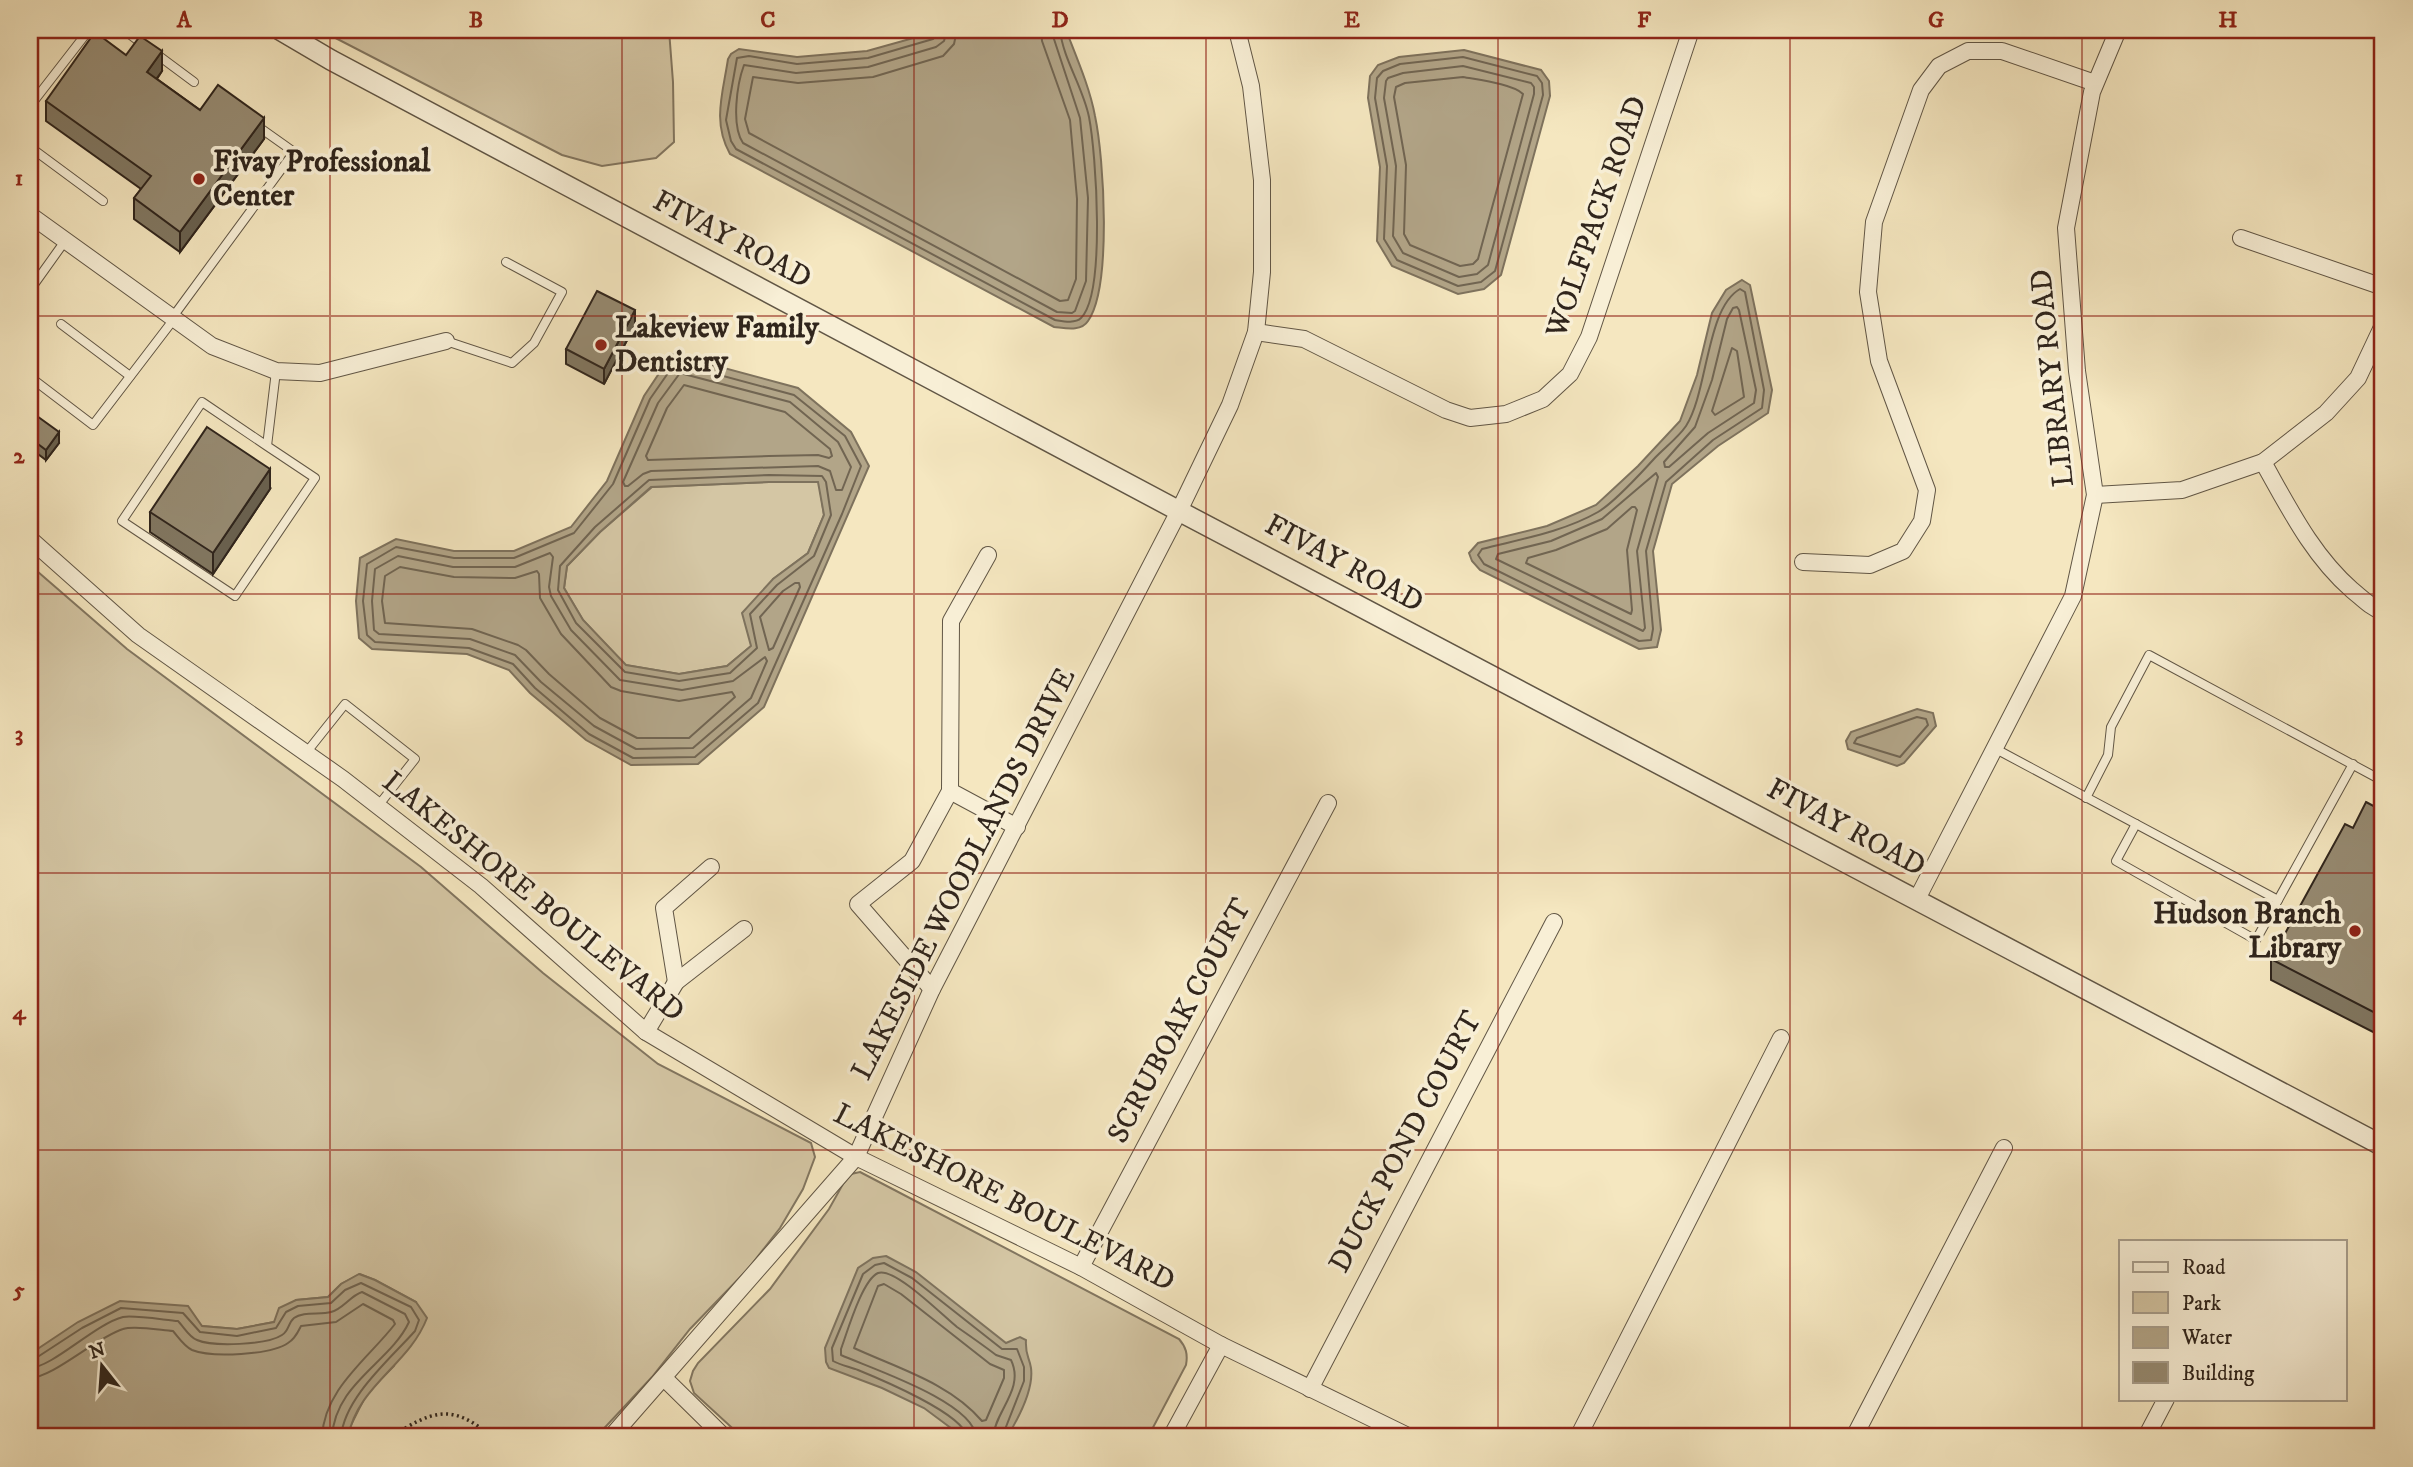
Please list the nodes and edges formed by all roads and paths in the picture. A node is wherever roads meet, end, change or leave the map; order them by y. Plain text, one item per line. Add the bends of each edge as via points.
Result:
1 (89, 30) edge
2 (124, 30) edge
3 (280, 30) edge
4 (1237, 30) edge
5 (1691, 30) edge
6 (2118, 30) edge
7 (194, 82) dead end
8 (2095, 83) junction
9 (30, 106) edge
10 (253, 122) edge
11 (30, 147) edge
12 (103, 201) dead end
13 (30, 215) edge
14 (2241, 238) dead end
15 (65, 241) junction
16 (506, 262) dead end
17 (2383, 287) edge
18 (30, 290) edge
19 (173, 319) junction
20 (61, 324) dead end
21 (2383, 325) edge
22 (1256, 332) junction
23 (446, 341) joint
24 (276, 371) junction
25 (131, 376) junction
26 (30, 377) edge
27 (267, 446) junction
28 (2263, 462) junction
29 (2095, 495) junction
30 (1179, 511) junction
31 (30, 539) edge
32 (988, 555) dead end
33 (1803, 562) dead end
34 (2383, 612) edge
35 (1994, 748) junction
36 (306, 753) junction
37 (2353, 764) junction
38 (2383, 780) edge
39 (950, 790) junction
40 (2086, 798) junction
41 (1328, 803) dead end
42 (378, 806) junction
43 (2136, 824) junction
44 (1017, 827) junction
45 (712, 867) dead end
46 (1917, 899) junction
47 (2278, 900) junction
48 (1554, 922) dead end
49 (744, 929) dead end
50 (676, 982) junction
51 (932, 989) junction
52 (646, 1032) junction
53 (1781, 1038) dead end
54 (2383, 1146) edge
55 (2004, 1149) dead end
56 (856, 1157) junction
57 (1081, 1267) junction
58 (1221, 1345) junction
59 (664, 1378) junction
60 (1310, 1388) junction
61 (2165, 1400) edge
62 (391, 1437) edge
63 (491, 1437) edge
64 (611, 1437) edge
65 (724, 1437) edge
66 (1171, 1437) edge
67 (1410, 1437) edge
68 (1578, 1437) edge
69 (1854, 1437) edge
70 (2146, 1437) edge

1 - 9 lane
2 - 7 lane
3 - 30 street, FIVAY ROAD
4 - 22 street, LAKESIDE WOODLANDS DRIVE via 1251,86 1262,180 1262,272
5 - 22 street, WOLFPACK ROAD via 1589,337 1570,374 1543,399 1506,414 1470,418 1304,339
6 - 8 street, LIBRARY ROAD
8 - 29 street, LIBRARY ROAD via 2066,228 2077,371
8 - 33 street via 2002,51 1968,51 1939,66 1921,90 1874,222 1868,292 1879,361 1927,490 1922,522 1903,551 1870,565
10 - 19 lane via 294,152
11 - 12 lane
13 - 15 street
14 - 17 street
15 - 18 lane
15 - 19 street
16 - 23 lane via 562,292 534,343 512,363
19 - 24 street via 212,346
19 - 25 lane
20 - 25 lane
21 - 28 street via 2358,378 2326,414
22 - 30 street, LAKESIDE WOODLANDS DRIVE via 1230,405
23 - 24 street via 320,373
24 - 27 lane
25 - 26 lane via 93,425
27 - 27 lane via 202,402 122,521 235,596 315,478
28 - 29 street via 2182,491
28 - 34 street via 2302,532 2337,576 2372,608
29 - 35 street, LIBRARY ROAD via 2073,596
30 - 44 street, LAKESIDE WOODLANDS DRIVE
30 - 46 street, FIVAY ROAD
31 - 36 street, LAKESHORE BOULEVARD via 138,635
32 - 39 street via 951,621
35 - 40 lane
35 - 46 street, LIBRARY ROAD
36 - 42 street, LAKESHORE BOULEVARD
36 - 42 lane via 345,704 415,759
37 - 38 lane
37 - 40 lane via 2149,655 2111,727 2108,755
37 - 47 lane
39 - 44 street
39 - 51 street via 912,861 858,904
40 - 43 lane
41 - 57 street, SCRUBOAK COURT
42 - 52 street, LAKESHORE BOULEVARD via 481,886
43 - 47 lane
43 - 47 lane via 2116,860 2256,940
44 - 51 street, LAKESIDE WOODLANDS DRIVE
45 - 50 street via 664,908
46 - 54 street, FIVAY ROAD
48 - 60 street, DUCK POND COURT
49 - 50 street
50 - 52 street
51 - 56 street, LAKESIDE WOODLANDS DRIVE
52 - 56 street, LAKESHORE BOULEVARD
53 - 68 street
55 - 69 street
56 - 57 street, LAKESHORE BOULEVARD
56 - 59 street, LAKESIDE WOODLANDS DRIVE
57 - 58 street, LAKESHORE BOULEVARD
58 - 60 street, LAKESHORE BOULEVARD
58 - 66 street
59 - 64 street, LAKESIDE WOODLANDS DRIVE
59 - 65 street
60 - 67 street, LAKESHORE BOULEVARD
61 - 70 street
62 - 63 path via 411,1424 451,1413

